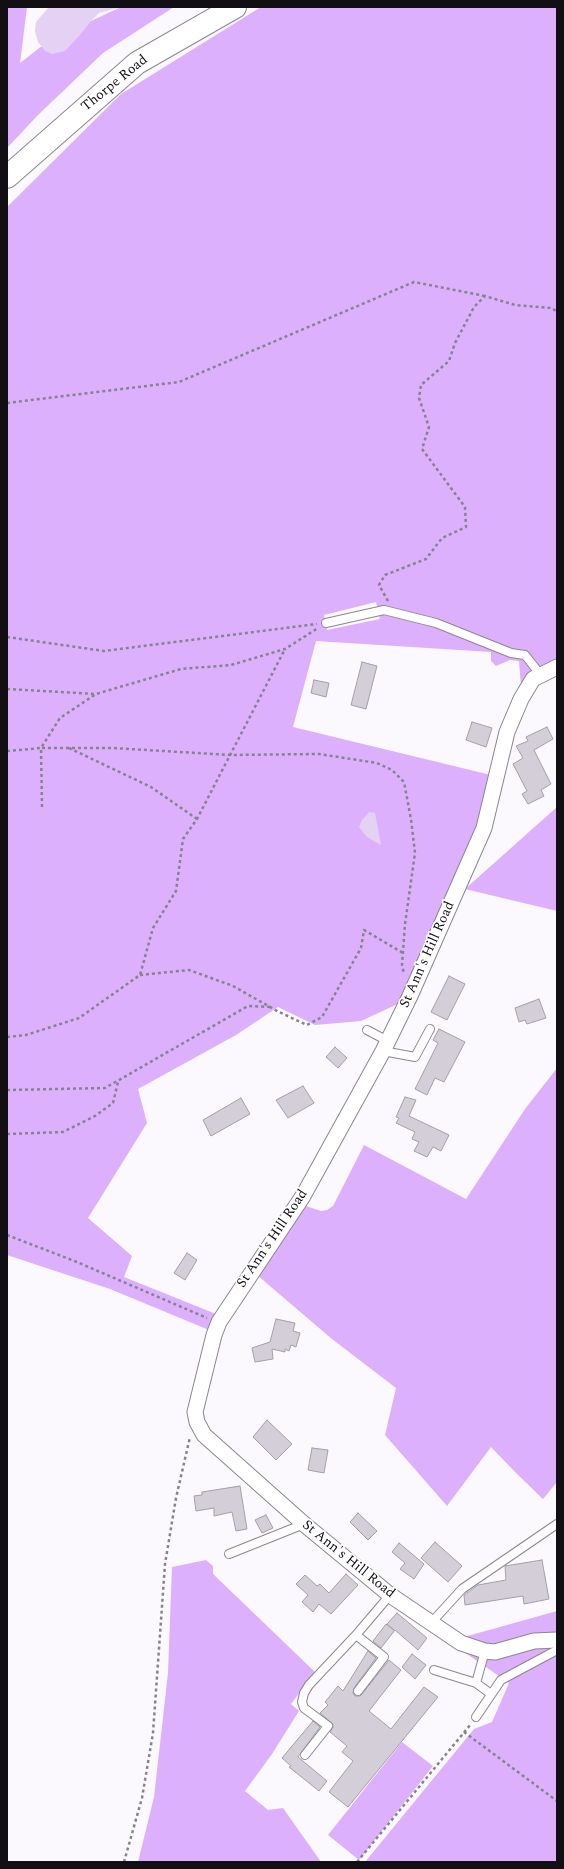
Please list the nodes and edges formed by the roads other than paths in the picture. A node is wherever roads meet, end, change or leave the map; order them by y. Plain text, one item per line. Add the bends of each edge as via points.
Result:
1 (230, 8) edge
2 (7, 177) edge
3 (326, 623) road end
4 (557, 666) edge
5 (540, 674) junction
6 (430, 1029) dead end
7 (367, 1030) dead end
8 (385, 1046) junction
9 (304, 1524) junction
10 (557, 1524) edge
11 (229, 1554) dead end
12 (390, 1595) junction
13 (431, 1623) junction
14 (356, 1635) junction
15 (557, 1640) edge
16 (557, 1650) edge
17 (485, 1651) junction
18 (434, 1670) dead end
19 (476, 1683) junction
20 (358, 1691) dead end
21 (491, 1694) junction
22 (476, 1717) road end
23 (305, 1755) dead end

1 - 2 main road, Thorpe Road via 137,63
3 - 5 lane via 384,610 401,614 436,623 511,653 525,655
4 - 5 street, St Ann's Hill Road
5 - 8 street, St Ann's Hill Road via 527,687 507,732 484,828 410,996
6 - 8 lane via 415,1057
7 - 8 lane
8 - 9 street, St Ann's Hill Road via 303,1196 219,1322 197,1400 195,1412 204,1435
9 - 11 lane
9 - 12 street, St Ann's Hill Road
10 - 13 lane via 462,1589
12 - 13 street, St Ann's Hill Road
12 - 14 lane
13 - 17 street, St Ann's Hill Road via 461,1643
14 - 20 lane via 384,1657
14 - 23 lane via 304,1693 304,1708 328,1726
15 - 17 street, St Ann's Hill Road via 534,1641 495,1652
16 - 21 lane via 501,1680
17 - 19 lane
18 - 19 lane
19 - 21 lane
21 - 22 lane

